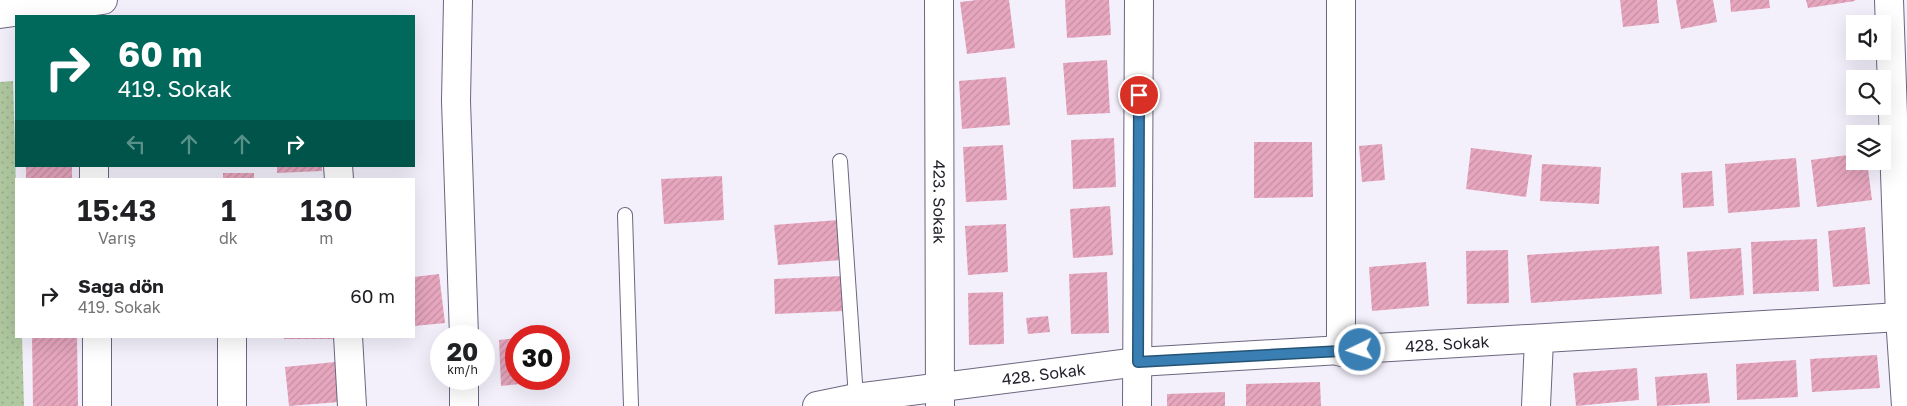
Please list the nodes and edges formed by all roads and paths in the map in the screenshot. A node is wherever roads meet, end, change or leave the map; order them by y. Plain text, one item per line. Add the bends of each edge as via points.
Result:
1 (458, 0) edge
2 (939, 0) edge
3 (1139, 0) edge
4 (1341, 0) edge
5 (1889, 0) edge
6 (94, 6) edge
7 (0, 14) edge
8 (1900, 122) edge
9 (840, 160) dead end
10 (625, 215) dead end
11 (1900, 317) junction
12 (464, 325) edge
13 (97, 338) edge
14 (232, 338) edge
15 (348, 338) edge
16 (1539, 340) junction
17 (1341, 352) junction
18 (1138, 362) junction
19 (464, 390) edge
20 (940, 397) edge
21 (856, 398) junction
22 (97, 406) edge
23 (232, 406) edge
24 (352, 406) edge
25 (464, 406) edge
26 (631, 406) edge
27 (817, 406) edge
28 (1137, 406) edge
29 (1536, 406) edge
30 (1906, 406) edge

1 - 12 street via 456,101
2 - 20 street, 423. Sokak
3 - 18 street
4 - 17 street
5 - 8 street
6 - 7 street
8 - 11 street
9 - 21 lane
10 - 26 lane
11 - 16 street, 428. Sokak
11 - 30 street
13 - 22 street
14 - 23 street
15 - 24 street
16 - 17 street, 428. Sokak
16 - 29 street
17 - 18 street, 428. Sokak
18 - 20 street, 428. Sokak
18 - 28 street
19 - 25 street
20 - 21 street, 428. Sokak
21 - 27 street, 428. Sokak

